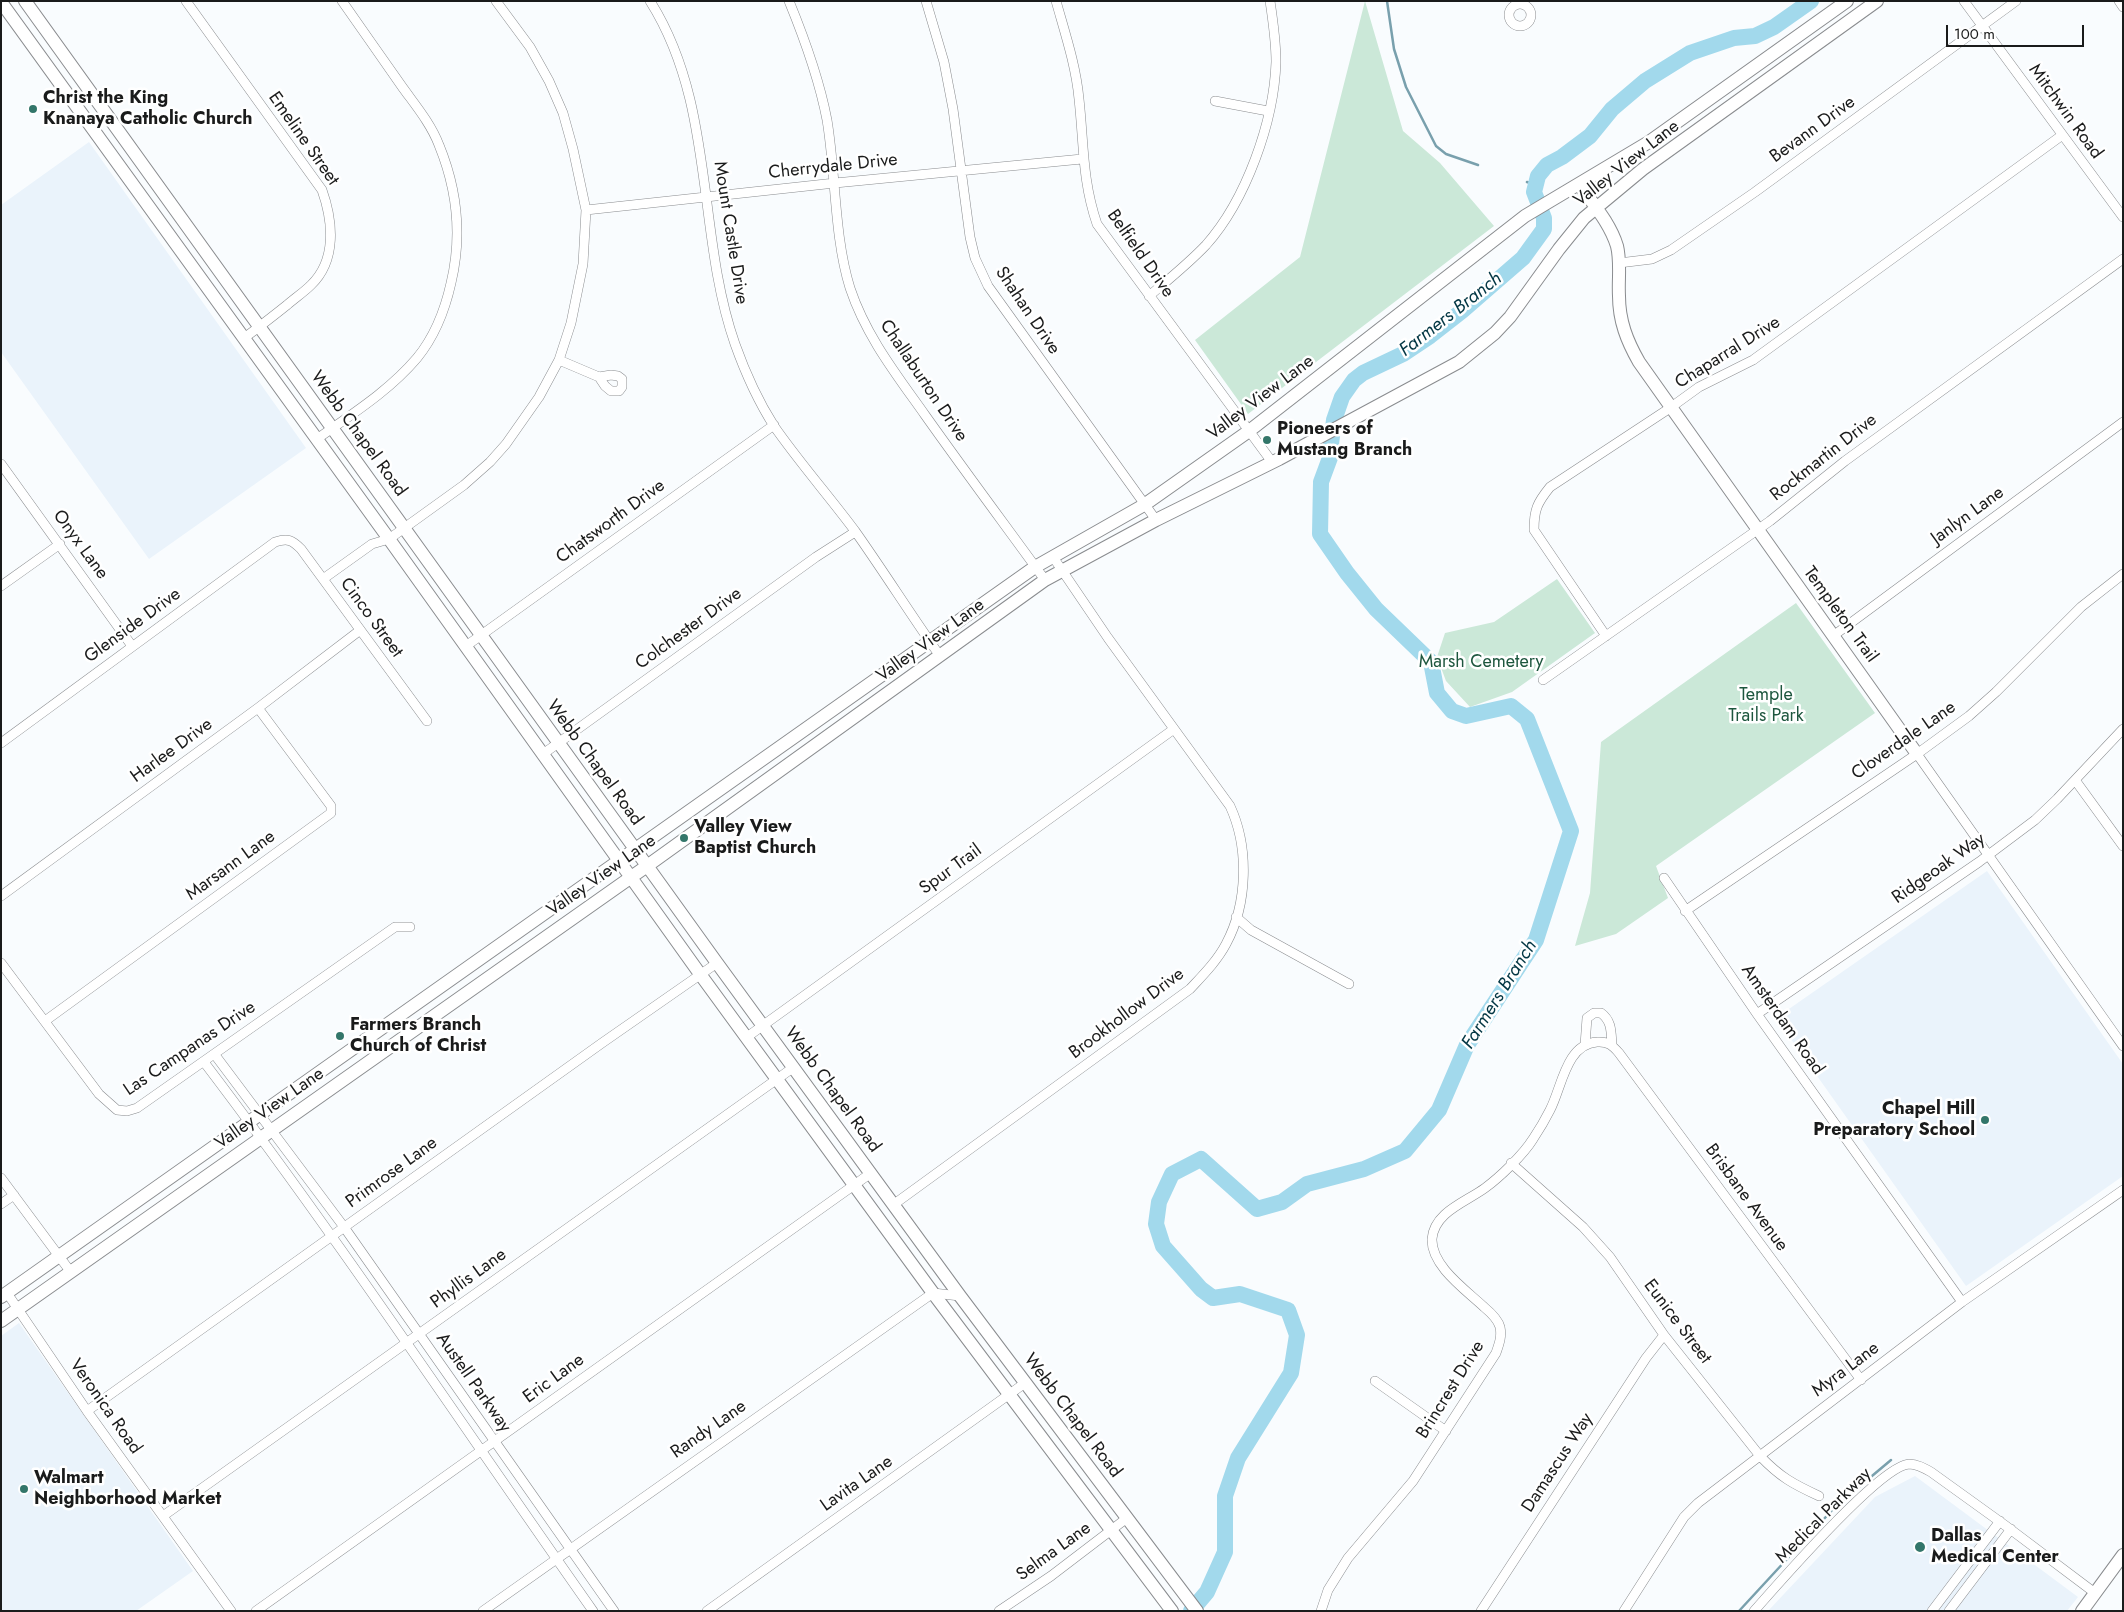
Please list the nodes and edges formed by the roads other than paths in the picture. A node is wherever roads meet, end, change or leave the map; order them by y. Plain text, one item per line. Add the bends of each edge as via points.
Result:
1 (25, 1) edge
2 (186, 1) edge
3 (342, 1) edge
4 (496, 1) edge
5 (650, 1) edge
6 (789, 1) edge
7 (926, 1) edge
8 (1056, 1) edge
9 (1270, 1) edge
10 (1847, 1) edge
11 (1877, 1) edge
12 (1964, 1) edge
13 (2016, 1) edge
14 (2119, 1) edge
15 (1, 2) edge
16 (2123, 7) edge
17 (1982, 26) junction
18 (1215, 101) dead end
19 (1268, 111) junction
20 (117, 127) junction
21 (2062, 136) junction
22 (100, 139) junction
23 (1082, 159) junction
24 (960, 172) junction
25 (835, 183) junction
26 (1579, 184) junction
27 (707, 196) junction
28 (1596, 208) junction
29 (586, 210) junction
30 (2123, 217) edge
31 (2123, 259) edge
32 (1619, 263) junction
33 (227, 282) junction
34 (211, 294) junction
35 (1149, 296) junction
36 (259, 327) junction
37 (244, 338) junction
38 (559, 360) junction
39 (599, 377) dead end
40 (1670, 408) junction
41 (2123, 422) edge
42 (774, 425) junction
43 (331, 429) junction
44 (1249, 431) junction
45 (317, 439) junction
46 (1272, 462) junction
47 (1, 464) edge
48 (1144, 505) junction
49 (1156, 520) junction
50 (405, 527) junction
51 (1757, 529) junction
52 (855, 532) junction
53 (285, 539) joint
54 (389, 539) junction
55 (60, 544) junction
56 (1053, 557) junction
57 (1035, 567) junction
58 (1064, 571) junction
59 (2123, 574) edge
60 (322, 579) junction
61 (1045, 580) junction
62 (1, 586) edge
63 (360, 631) junction
64 (481, 635) junction
65 (1606, 636) junction
66 (1833, 636) junction
67 (929, 641) junction
68 (132, 646) junction
69 (466, 646) junction
70 (940, 656) junction
71 (1543, 680) dead end
72 (258, 708) junction
73 (427, 722) dead end
74 (1174, 729) junction
75 (2123, 729) edge
76 (1, 743) edge
77 (558, 744) junction
78 (543, 754) junction
79 (1917, 754) junction
80 (2075, 780) junction
81 (2123, 846) edge
82 (636, 850) junction
83 (1988, 855) junction
84 (620, 861) junction
85 (647, 866) junction
86 (631, 877) junction
87 (1664, 878) dead end
88 (1, 896) edge
89 (1685, 911) junction
90 (1236, 917) junction
91 (410, 927) dead end
92 (492, 952) junction
93 (1, 963) edge
94 (717, 964) junction
95 (503, 966) junction
96 (700, 974) junction
97 (1349, 984) dead end
98 (1757, 1014) junction
99 (45, 1022) junction
100 (763, 1026) junction
101 (747, 1037) junction
102 (1612, 1044) junction
103 (1585, 1045) junction
104 (2123, 1046) edge
105 (215, 1054) junction
106 (204, 1062) junction
107 (794, 1067) junction
108 (776, 1078) junction
109 (254, 1118) junction
110 (272, 1129) junction
111 (260, 1138) junction
112 (1511, 1163) junction
113 (871, 1173) junction
114 (1, 1178) edge
115 (854, 1184) junction
116 (2123, 1190) edge
117 (14, 1195) junction
118 (1, 1204) edge
119 (893, 1205) junction
120 (344, 1227) junction
121 (331, 1236) junction
122 (59, 1257) junction
123 (70, 1271) junction
124 (933, 1293) junction
125 (4, 1295) edge
126 (960, 1296) junction
127 (1962, 1302) junction
128 (17, 1310) junction
129 (1, 1321) edge
130 (420, 1334) junction
131 (1664, 1335) junction
132 (408, 1343) junction
133 (1861, 1380) junction
134 (1374, 1381) dead end
135 (1025, 1383) junction
136 (1010, 1395) junction
137 (87, 1411) junction
138 (1446, 1431) junction
139 (494, 1442) junction
140 (482, 1450) junction
141 (1760, 1456) junction
142 (1819, 1496) dead end
143 (163, 1516) junction
144 (1127, 1518) junction
145 (2000, 1521) junction
146 (2011, 1529) junction
147 (1113, 1530) junction
148 (569, 1548) junction
149 (2123, 1555) edge
150 (556, 1558) junction
151 (2095, 1593) junction
152 (1170, 1608) edge
153 (231, 1611) edge
154 (256, 1611) edge
155 (483, 1611) edge
156 (593, 1611) edge
157 (614, 1611) edge
158 (707, 1611) edge
159 (999, 1611) edge
160 (1197, 1611) edge
161 (1321, 1611) edge
162 (1481, 1611) edge
163 (1624, 1611) edge
164 (1754, 1611) edge
165 (1932, 1611) edge
166 (1948, 1611) edge
167 (2082, 1611) edge

1 - 20 main road, Webb Chapel Road
2 - 36 street, Emeline Street via 322,190 329,209 332,230 323,268 312,284
3 - 43 street via 439,144 454,202 457,259 441,317 428,342 392,383
4 - 29 street via 530,47 563,113
5 - 27 street, Mount Castle Drive via 674,47 685,79
6 - 25 street, Challaburton Drive via 818,79
7 - 24 street, Shahan Drive via 944,62
8 - 23 street, Belfield Drive via 1079,97
9 - 19 street via 1276,61
10 - 26 main road, Valley View Lane via 1649,142
11 - 28 main road, Valley View Lane via 1643,169
12 - 17 street, Mitchwin Road
13 - 17 street, Bevann Drive
14 - 16 street
15 - 22 main road, Webb Chapel Road
17 - 21 street, Mitchwin Road
17 - 32 street, Bevann Drive via 1671,250 1652,259
18 - 19 street
19 - 35 street via 1258,150 1234,205 1206,245
20 - 22 main road
20 - 33 main road, Webb Chapel Road
21 - 30 street, Mitchwin Road
21 - 40 street, Chaparral Drive via 1753,360 1699,387
22 - 34 main road, Webb Chapel Road
23 - 24 street, Cherrydale Drive
23 - 35 street, Belfield Drive via 1088,199 1097,224
24 - 25 street, Cherrydale Drive
24 - 48 street, Shahan Drive via 975,258 988,286
25 - 27 street, Cherrydale Drive
25 - 57 street, Challaburton Drive via 849,286 864,323 875,344
26 - 28 main road, Templeton Trail
26 - 44 main road, Valley View Lane via 1525,216
27 - 29 street, Cherrydale Drive
27 - 42 street, Mount Castle Drive via 720,294 734,343 746,374
28 - 32 main road, Templeton Trail via 1611,230 1618,248
28 - 46 main road, Valley View Lane via 1559,249 1527,296 1496,333 1477,349
29 - 38 street via 579,290
31 - 51 street, Rockmartin Drive via 1845,460
32 - 40 main road, Templeton Trail via 1618,299 1627,342
33 - 34 main road
33 - 36 main road, Webb Chapel Road
34 - 37 main road, Webb Chapel Road
35 - 44 street, Belfield Drive
36 - 37 street, Emeline Street
36 - 43 main road, Webb Chapel Road
37 - 45 main road, Webb Chapel Road
38 - 39 street
38 - 50 street via 539,397 506,444 464,486
40 - 51 main road, Templeton Trail
40 - 65 street, Chaparral Drive via 1550,488 1534,513 1534,530
41 - 66 street, Janlyn Lane
42 - 52 street, Mount Castle Drive
42 - 64 street, Chatsworth Drive
43 - 45 street
43 - 50 main road, Webb Chapel Road
44 - 46 street, Belfield Drive
44 - 48 main road, Valley View Lane
45 - 54 main road, Webb Chapel Road
46 - 49 main road, Valley View Lane
47 - 55 street, Onyx Lane
48 - 49 street, Shahan Drive
48 - 56 main road, Valley View Lane
49 - 58 main road, Valley View Lane
50 - 54 street
50 - 64 main road, Webb Chapel Road
51 - 65 street, Rockmartin Drive
51 - 66 main road, Templeton Trail
52 - 67 street, Mount Castle Drive
52 - 77 street, Colchester Drive
53 - 60 street, Cinco Street via 292,540 301,549
53 - 68 street, Glenside Drive via 275,542
54 - 60 street via 372,544
54 - 69 main road, Webb Chapel Road
55 - 62 street
55 - 68 street, Onyx Lane
56 - 57 main road, Valley View Lane
56 - 58 street, Brookhollow Drive
57 - 61 street, Challaburton Drive
57 - 67 main road, Valley View Lane
58 - 61 main road, Valley View Lane
58 - 74 street, Brookhollow Drive
59 - 79 street, Cloverdale Lane via 2081,608 1969,716
60 - 63 street, Cinco Street
61 - 70 main road, Valley View Lane
63 - 72 street, Harlee Drive
63 - 73 street, Cinco Street
64 - 69 street, Chatsworth Drive
64 - 77 main road, Webb Chapel Road
65 - 71 street, Rockmartin Drive
66 - 79 main road, Templeton Trail
67 - 70 street, Mount Castle Drive
67 - 82 main road, Valley View Lane
68 - 76 street, Glenside Drive
69 - 78 main road, Webb Chapel Road
70 - 85 main road, Valley View Lane
72 - 88 street, Harlee Drive
72 - 99 street, Marsann Lane via 331,806 331,813
74 - 90 street, Brookhollow Drive via 1222,792 1241,833 1243,874
74 - 100 street, Spur Trail
75 - 80 street, Ridgeoak Way
77 - 78 street, Colchester Drive
77 - 82 main road, Webb Chapel Road
78 - 84 main road, Webb Chapel Road
79 - 83 street, Templeton Trail
79 - 89 street, Cloverdale Lane
80 - 81 street
80 - 83 street, Ridgeoak Way via 2035,820
82 - 84 main road, Valley View Lane
82 - 85 main road, Webb Chapel Road
83 - 98 street, Ridgeoak Way
83 - 104 street, Templeton Trail
84 - 86 main road, Webb Chapel Road
84 - 92 main road, Valley View Lane
85 - 86 main road, Valley View Lane
85 - 94 main road, Webb Chapel Road
86 - 95 main road, Valley View Lane
86 - 96 main road, Webb Chapel Road
87 - 89 street, Amsterdam Road
89 - 98 street, Amsterdam Road
90 - 97 street via 1252,930
90 - 119 street, Brookhollow Drive via 1219,956 1190,989
91 - 105 street, Las Campanas Drive via 395,927
92 - 95 main road
92 - 109 main road, Valley View Lane
93 - 99 street, Las Campanas Drive
94 - 96 street, Primrose Lane
94 - 100 main road, Webb Chapel Road
95 - 110 main road, Valley View Lane
96 - 101 main road, Webb Chapel Road
96 - 120 street, Primrose Lane
98 - 127 street, Amsterdam Road
99 - 106 street, Las Campanas Drive via 99,1094 117,1110 137,1108
100 - 101 street, Spur Trail
100 - 107 main road, Webb Chapel Road
101 - 108 main road, Webb Chapel Road
102 - 103 street
102 - 103 street via 1611,1024 1601,1012 1587,1018
102 - 133 street, Brisbane Avenue
103 - 112 street, Brincrest Drive via 1572,1056 1550,1110 1532,1141
105 - 106 street, Las Campanas Drive
105 - 109 street, Austell Parkway
106 - 109 street, Austell Parkway
107 - 108 street, Phyllis Lane
107 - 113 main road, Webb Chapel Road
108 - 115 main road, Webb Chapel Road
108 - 130 street, Phyllis Lane
109 - 110 street, Austell Parkway
109 - 111 street, Austell Parkway
109 - 122 main road, Valley View Lane
110 - 111 main road, Valley View Lane
110 - 120 street, Austell Parkway
111 - 121 street, Austell Parkway
111 - 123 main road, Valley View Lane
112 - 131 street, Eunice Street via 1583,1227 1610,1257
112 - 138 street, Brincrest Drive via 1486,1188 1448,1212 1439,1221 1432,1239 1434,1253 1441,1266 1492,1314 1500,1325 1501,1338 1496,1353
113 - 115 street, Eric Lane
113 - 119 main road, Webb Chapel Road
114 - 117 street
115 - 124 main road, Webb Chapel Road
115 - 139 street, Eric Lane
116 - 127 street, Myra Lane
117 - 118 street
117 - 122 street
119 - 126 main road, Webb Chapel Road
120 - 121 street, Primrose Lane
120 - 130 street, Austell Parkway
121 - 132 street, Austell Parkway
121 - 137 street, Primrose Lane
122 - 123 street
122 - 125 main road, Valley View Lane
123 - 128 main road, Valley View Lane
124 - 126 street
124 - 136 main road, Webb Chapel Road
124 - 148 street, Randy Lane
125 - 128 street, Veronica Road
126 - 135 main road, Webb Chapel Road
127 - 133 street, Myra Lane
128 - 129 main road, Valley View Lane
128 - 137 street, Veronica Road
130 - 132 street, Phyllis Lane
130 - 139 street, Austell Parkway
131 - 141 street, Eunice Street
131 - 162 street, Damascus Way
132 - 140 street, Austell Parkway
132 - 143 street, Phyllis Lane
133 - 141 street, Myra Lane
134 - 138 street
135 - 136 street, Lavita Lane
135 - 144 main road, Webb Chapel Road
136 - 147 main road, Webb Chapel Road
136 - 158 street, Lavita Lane
137 - 143 street, Veronica Road
138 - 161 street, Brincrest Drive via 1413,1482 1348,1558 1328,1590
139 - 140 street, Eric Lane
139 - 148 street, Austell Parkway
140 - 150 street, Austell Parkway
140 - 154 street, Eric Lane
141 - 142 street, Eunice Street via 1777,1474
141 - 163 street, Myra Lane via 1684,1517
143 - 153 street, Veronica Road
144 - 147 street, Selma Lane
144 - 160 main road, Webb Chapel Road
145 - 146 street, Medical Parkway
145 - 164 street, Medical Parkway via 1931,1472 1909,1464 1872,1486
145 - 165 street
146 - 151 street, Medical Parkway
146 - 166 street
147 - 152 main road, Webb Chapel Road
147 - 159 street, Selma Lane
148 - 150 street, Randy Lane
148 - 157 street, Austell Parkway
149 - 151 main road
150 - 155 street, Randy Lane
150 - 156 street, Austell Parkway
151 - 167 main road

